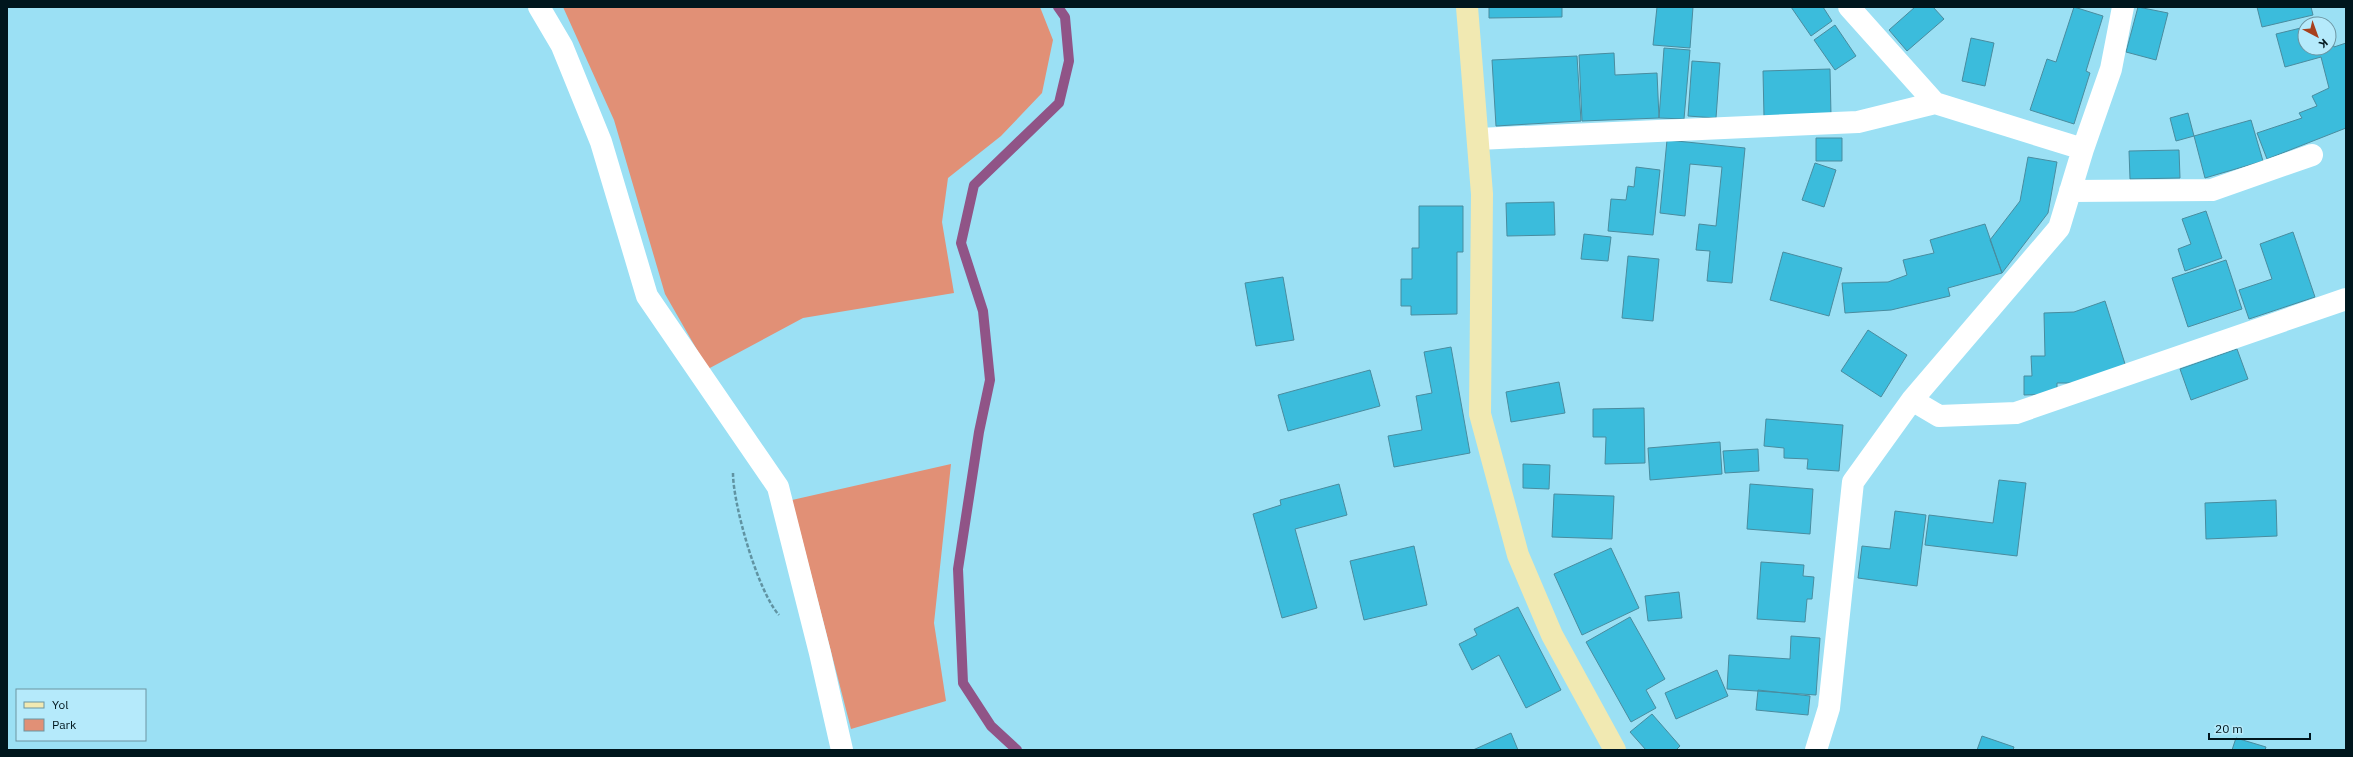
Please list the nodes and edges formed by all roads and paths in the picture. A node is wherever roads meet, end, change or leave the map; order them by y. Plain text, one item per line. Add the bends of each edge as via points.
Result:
1 (539, 7) edge
2 (1467, 7) edge
3 (1849, 7) edge
4 (2123, 7) edge
5 (1935, 103) junction
6 (1478, 139) junction
7 (2083, 149) junction
8 (2312, 155) dead end
9 (2070, 191) junction
10 (2346, 299) edge
11 (1912, 400) junction
12 (733, 470) dead end
13 (782, 618) dead end
14 (842, 750) edge
15 (1615, 750) edge
16 (1816, 750) edge

1 - 14 street via 562,46 601,142 647,296 778,487
2 - 6 street
3 - 5 street
4 - 7 street via 2111,69
5 - 6 street via 1858,122
5 - 7 street
6 - 15 street via 1482,194 1480,414 1518,555 1552,635
7 - 9 street
8 - 9 street via 2212,190
9 - 11 street via 2059,228
10 - 11 street via 2016,413 1939,416
11 - 16 street via 1853,482 1829,708
12 - 13 path via 733,486 750,553 772,607

